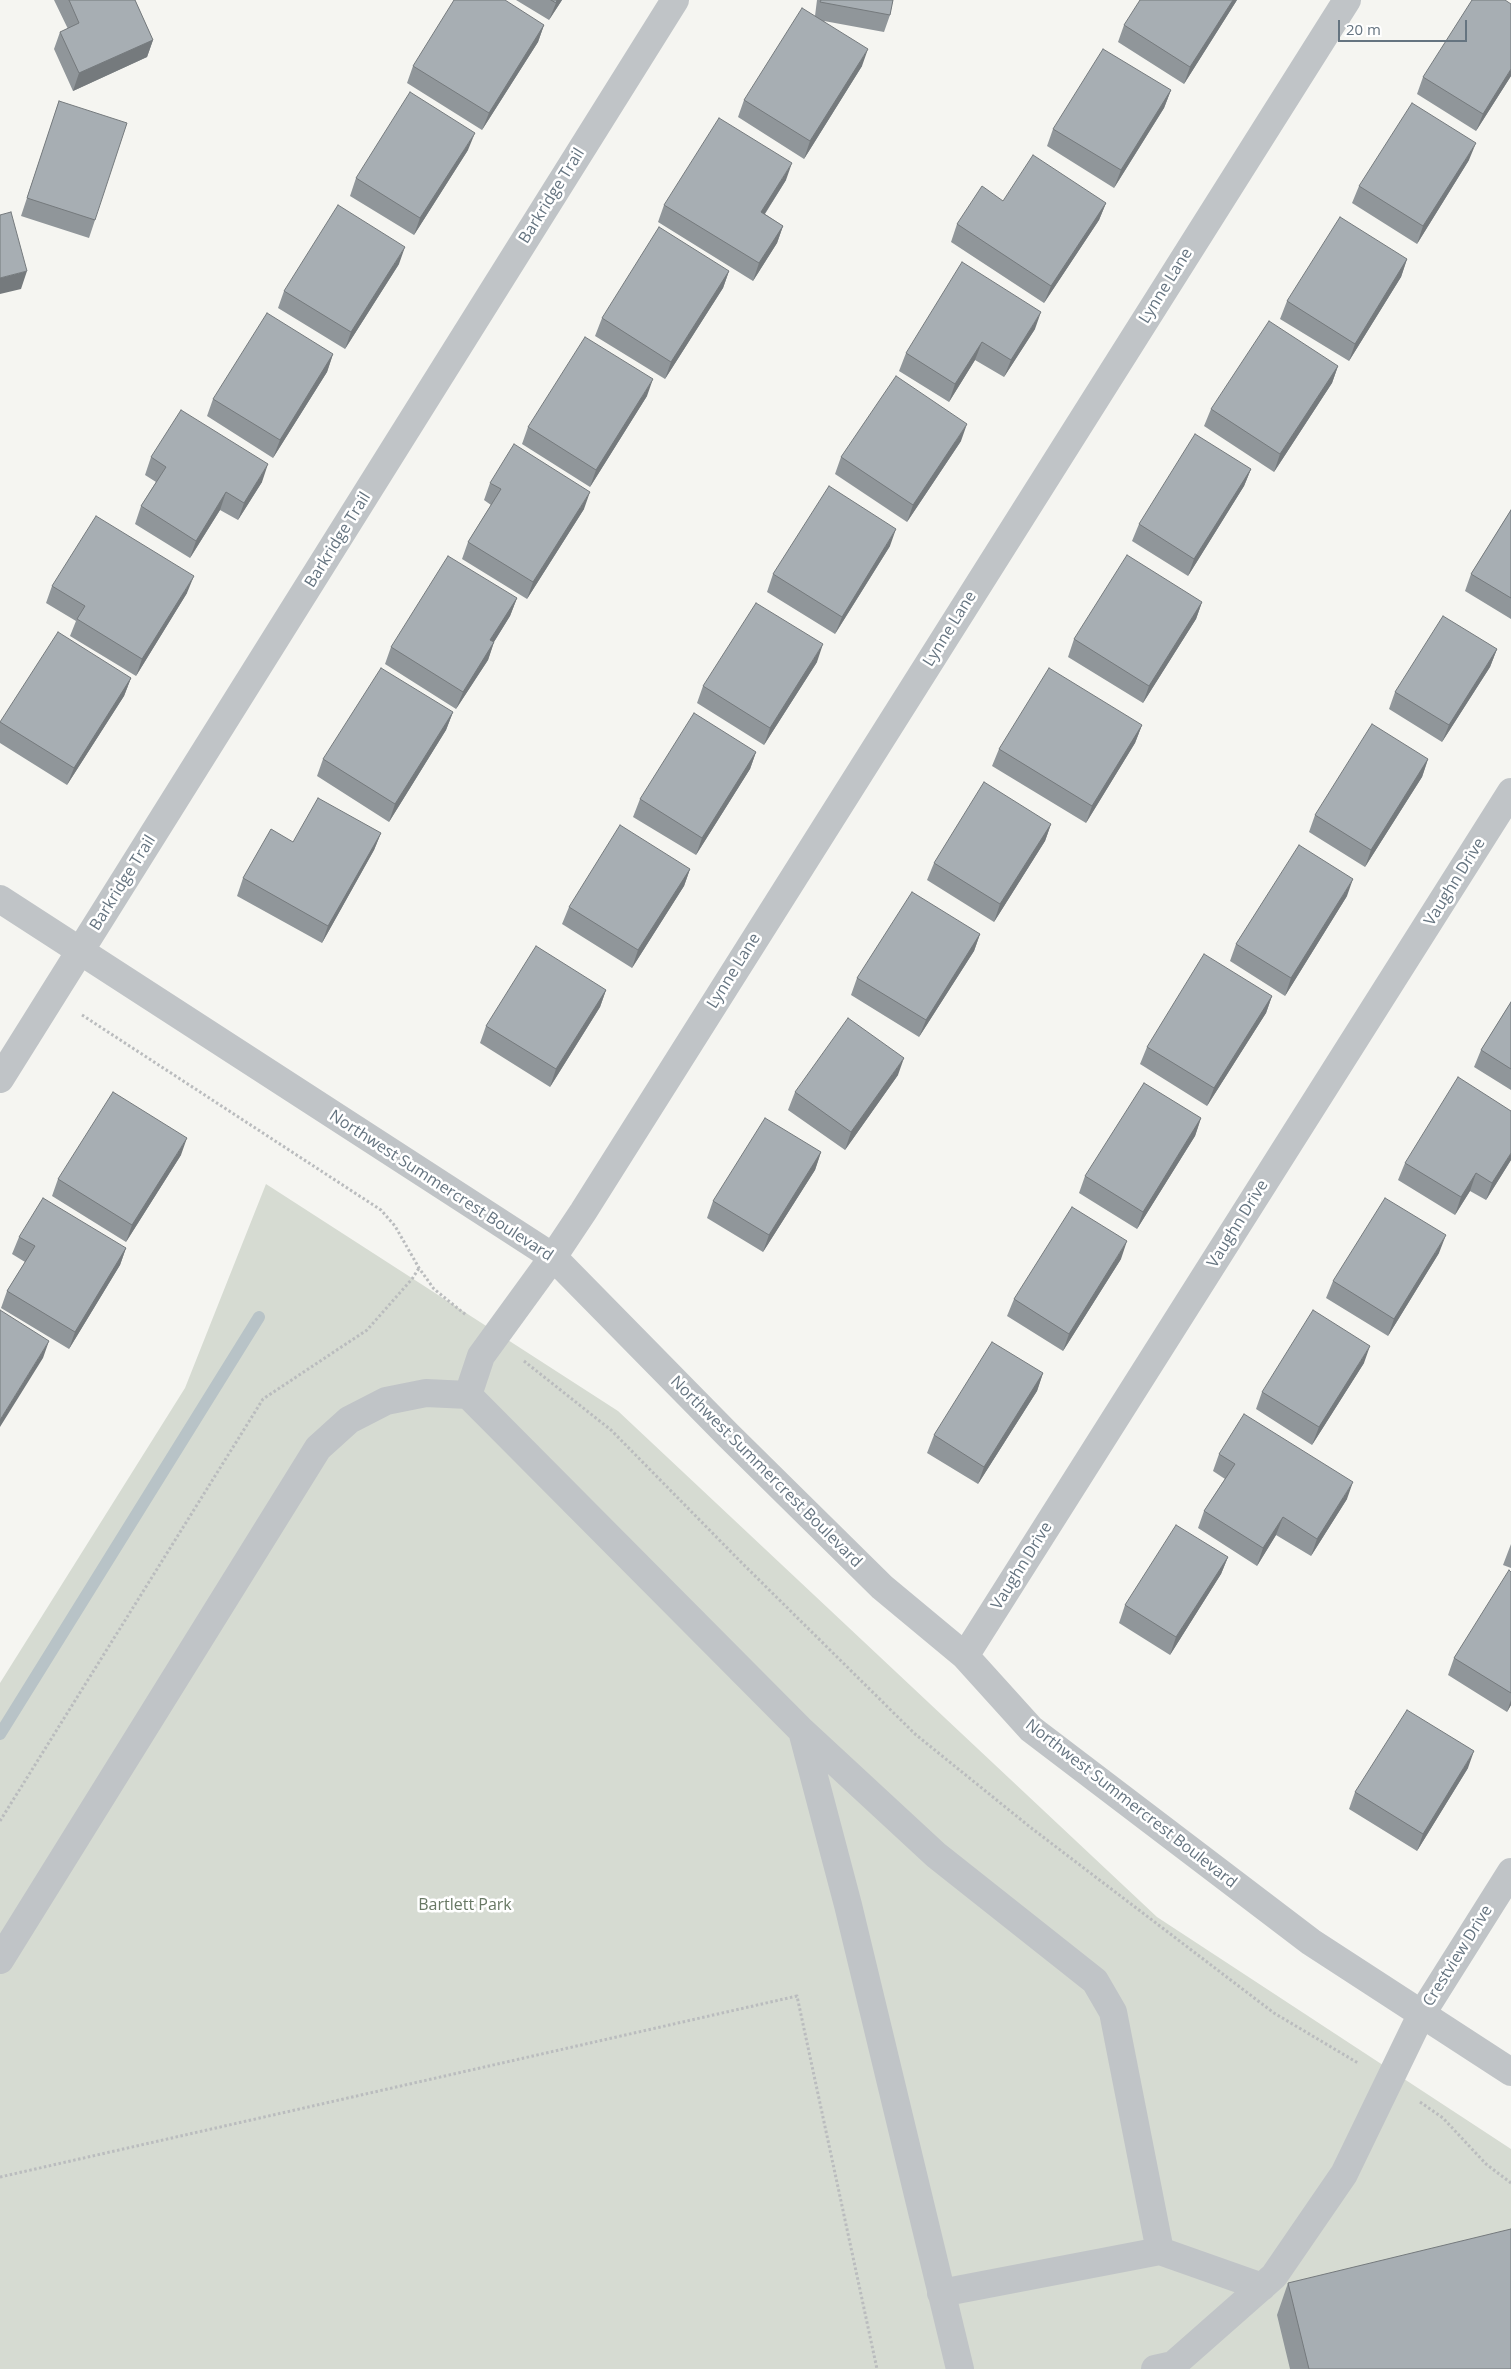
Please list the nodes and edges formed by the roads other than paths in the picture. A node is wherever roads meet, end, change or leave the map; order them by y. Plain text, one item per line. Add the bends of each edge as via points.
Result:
1 (675, 0) edge
2 (1347, 0) edge
3 (1511, 792) edge
4 (0, 899) edge
5 (81, 951) junction
6 (0, 1079) edge
7 (553, 1257) junction
8 (468, 1395) junction
9 (966, 1656) junction
10 (802, 1731) junction
11 (1511, 1872) edge
12 (0, 1960) edge
13 (1421, 2015) junction
14 (1511, 2072) edge
15 (1160, 2251) junction
16 (1262, 2287) junction
17 (941, 2293) junction
18 (1167, 2368) edge
19 (960, 2369) edge

1 - 5 street, Barkridge Trail
2 - 7 street, Lynne Lane
3 - 9 street, Vaughn Drive
4 - 5 street, Northwest Summercrest Boulevard
5 - 6 street, Barkridge Trail
5 - 7 street, Northwest Summercrest Boulevard
7 - 8 street, Lynne Lane via 481,1356
7 - 9 street, Northwest Summercrest Boulevard via 882,1587
8 - 10 street
8 - 12 street via 426,1392 386,1401 349,1420 318,1448
9 - 13 street, Northwest Summercrest Boulevard via 1031,1729 1311,1942
10 - 15 street via 936,1855 1095,1981 1113,2012
10 - 17 street via 846,1896
11 - 13 street, Crestview Drive
13 - 14 street, Northwest Summercrest Boulevard
13 - 16 street, Crestview Drive via 1344,2174 1274,2276
15 - 16 street
15 - 17 street
16 - 18 street, Crestview Drive
17 - 19 street

